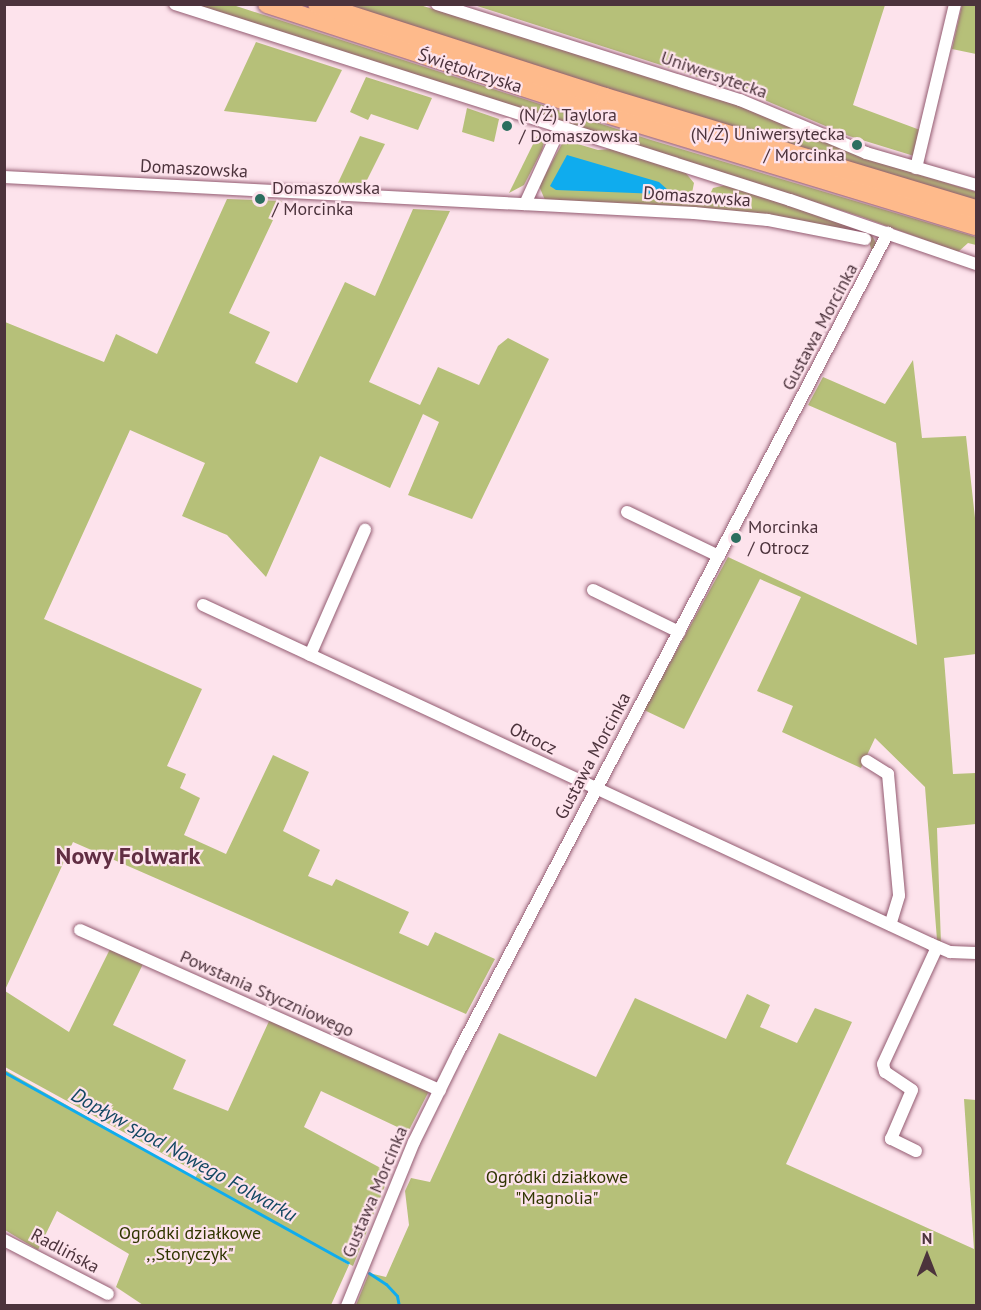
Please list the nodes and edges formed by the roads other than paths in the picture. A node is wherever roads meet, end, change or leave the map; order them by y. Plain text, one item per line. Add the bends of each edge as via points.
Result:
1 (175, 4) edge
2 (267, 4) edge
3 (317, 4) edge
4 (437, 4) edge
5 (955, 4) edge
6 (560, 128) junction
7 (916, 168) junction
8 (4, 177) edge
9 (976, 185) edge
10 (916, 200) junction
11 (525, 204) junction
12 (976, 209) edge
13 (976, 226) edge
14 (888, 233) junction
15 (865, 240) dead end
16 (976, 264) edge
17 (627, 512) dead end
18 (366, 530) dead end
19 (719, 556) junction
20 (593, 590) dead end
21 (203, 605) dead end
22 (679, 632) junction
23 (310, 655) junction
24 (867, 761) dead end
25 (596, 789) junction
26 (890, 925) junction
27 (80, 930) dead end
28 (942, 949) junction
29 (976, 953) edge
30 (440, 1090) junction
31 (916, 1151) dead end
32 (4, 1240) edge
33 (108, 1294) dead end
34 (347, 1305) edge

1 - 6 street
2 - 10 highway, Świętokrzyska via 578,105
3 - 10 highway, Świętokrzyska
4 - 7 street, Uniwersytecka via 740,100 814,134
5 - 7 street
6 - 11 street
6 - 14 street
7 - 9 street, Uniwersytecka
8 - 11 street, Domaszowska
10 - 12 highway
10 - 13 highway
11 - 15 street, Domaszowska via 733,216
14 - 16 street
14 - 19 street, Gustawa Morcinka
17 - 19 street
18 - 23 street
19 - 22 street, Gustawa Morcinka
20 - 22 street
21 - 23 street, Otrocz
22 - 25 street, Gustawa Morcinka
23 - 25 street, Otrocz
24 - 26 street via 888,774 899,896
25 - 26 street, Otrocz
25 - 30 street, Gustawa Morcinka
26 - 28 street, Otrocz
27 - 30 street, Powstania Styczniowego
28 - 29 street
28 - 31 street via 883,1064 885,1072 912,1090 891,1139
30 - 34 street, Gustawa Morcinka
32 - 33 street, Radlińska

